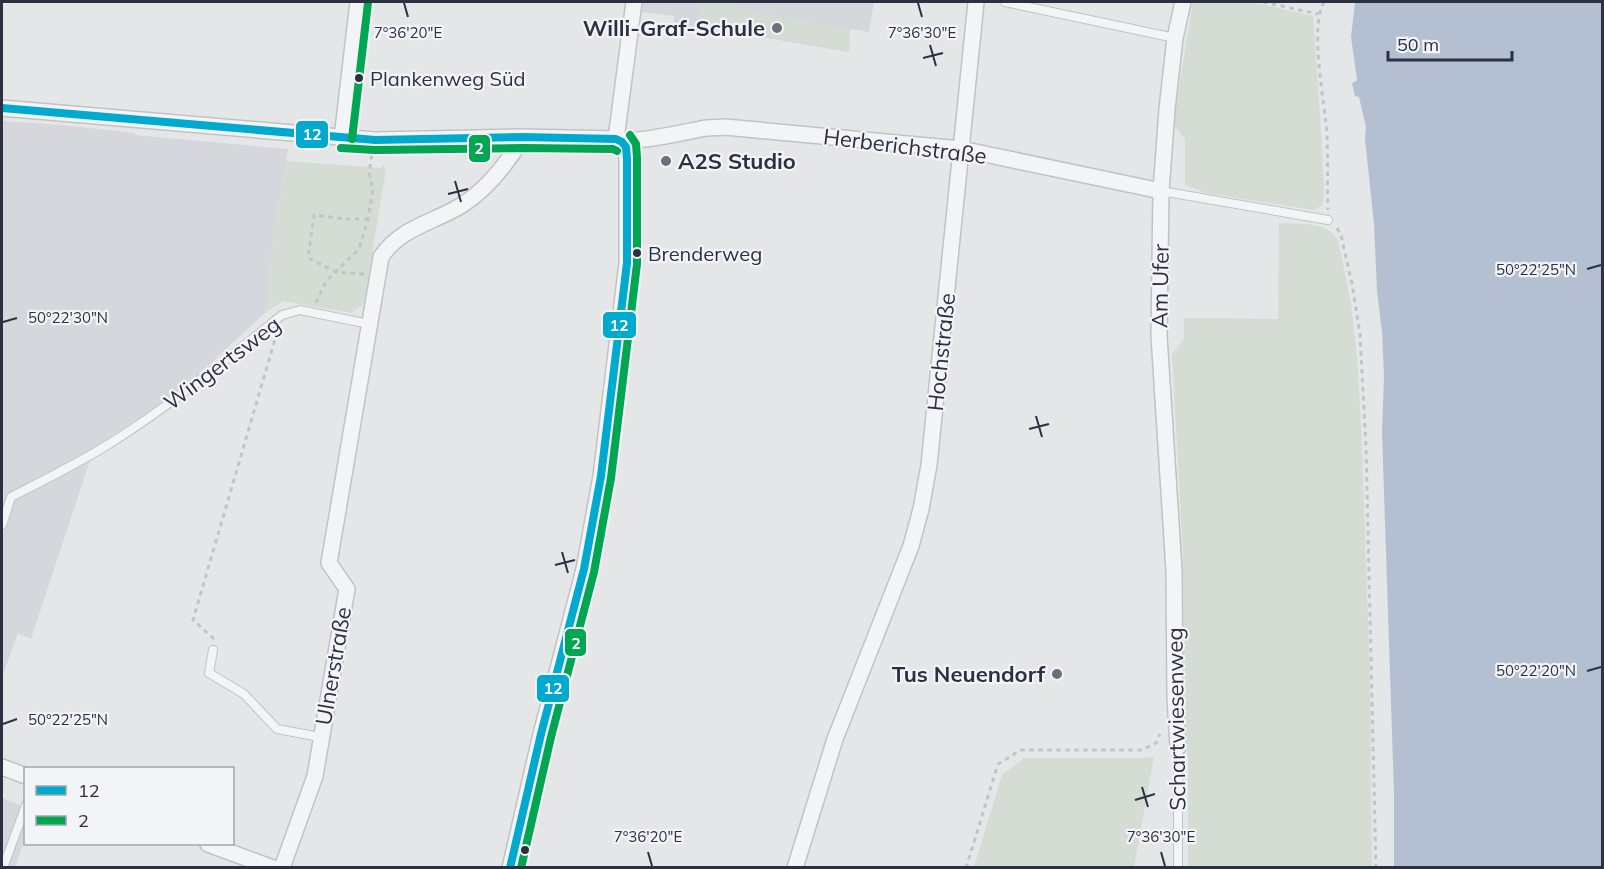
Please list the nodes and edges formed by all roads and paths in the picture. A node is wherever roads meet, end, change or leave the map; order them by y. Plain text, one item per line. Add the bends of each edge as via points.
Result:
1 (358, 2) edge
2 (634, 2) edge
3 (976, 2) edge
4 (1005, 2) edge
5 (1183, 2) edge
6 (1263, 2) edge
7 (1324, 2) edge
8 (1318, 14) junction
9 (1175, 38) junction
10 (2, 108) edge
11 (524, 137) junction
12 (342, 138) junction
13 (374, 140) junction
14 (619, 140) junction
15 (961, 149) junction
16 (1161, 191) junction
17 (368, 219) junction
18 (1328, 220) junction
19 (336, 272) junction
20 (378, 273) junction
21 (312, 313) junction
22 (282, 315) junction
23 (369, 324) junction
24 (2, 525) edge
25 (1174, 570) joint
26 (213, 650) joint
27 (1161, 727) dead end
28 (320, 737) junction
29 (1176, 748) joint
30 (2, 766) edge
31 (24, 775) edge
32 (24, 810) edge
33 (213, 845) edge
34 (3, 867) edge
35 (273, 867) edge
36 (282, 867) edge
37 (510, 867) edge
38 (795, 867) edge
39 (966, 867) edge
40 (1178, 867) edge
41 (1376, 867) edge

1 - 12 street
2 - 14 street
3 - 15 street, Hochstraße
4 - 9 lane
5 - 9 street, Am Ufer
6 - 8 path
7 - 8 path
8 - 18 path via 1327,134
9 - 16 street, Am Ufer
10 - 12 street, Herberichstraße
11 - 13 street, Herberichstraße
11 - 14 street, Herberichstraße
11 - 20 street via 510,159 463,204 421,223 388,246 381,256
12 - 13 street, Herberichstraße
13 - 17 path
14 - 15 street, Herberichstraße via 725,127
14 - 37 street via 626,147 627,262 601,476 584,569
15 - 16 street, Herberichstraße
15 - 38 street, Hochstraße via 929,465 921,509 911,546 835,739
16 - 18 lane
16 - 25 street, Am Ufer via 1159,336
17 - 19 path via 359,249
17 - 19 path via 314,215 308,258
18 - 41 path via 1341,235 1360,333
19 - 20 path
19 - 21 path via 326,281
20 - 23 street
21 - 22 lane, Wingertsweg via 300,310
21 - 23 lane, Wingertsweg
22 - 24 lane, Wingertsweg via 182,394 109,444 11,497
22 - 26 path via 193,620 214,638
23 - 28 street, Ulnerstraße via 329,563 347,589
25 - 29 street, Schartwiesenweg
26 - 28 lane via 209,673 244,694 277,729
27 - 39 path via 1156,743 1142,750 1021,750 998,764
28 - 36 street, Ulnerstraße via 315,776
29 - 40 lane, Schartwiesenweg
30 - 31 street
32 - 34 lane
33 - 35 street

